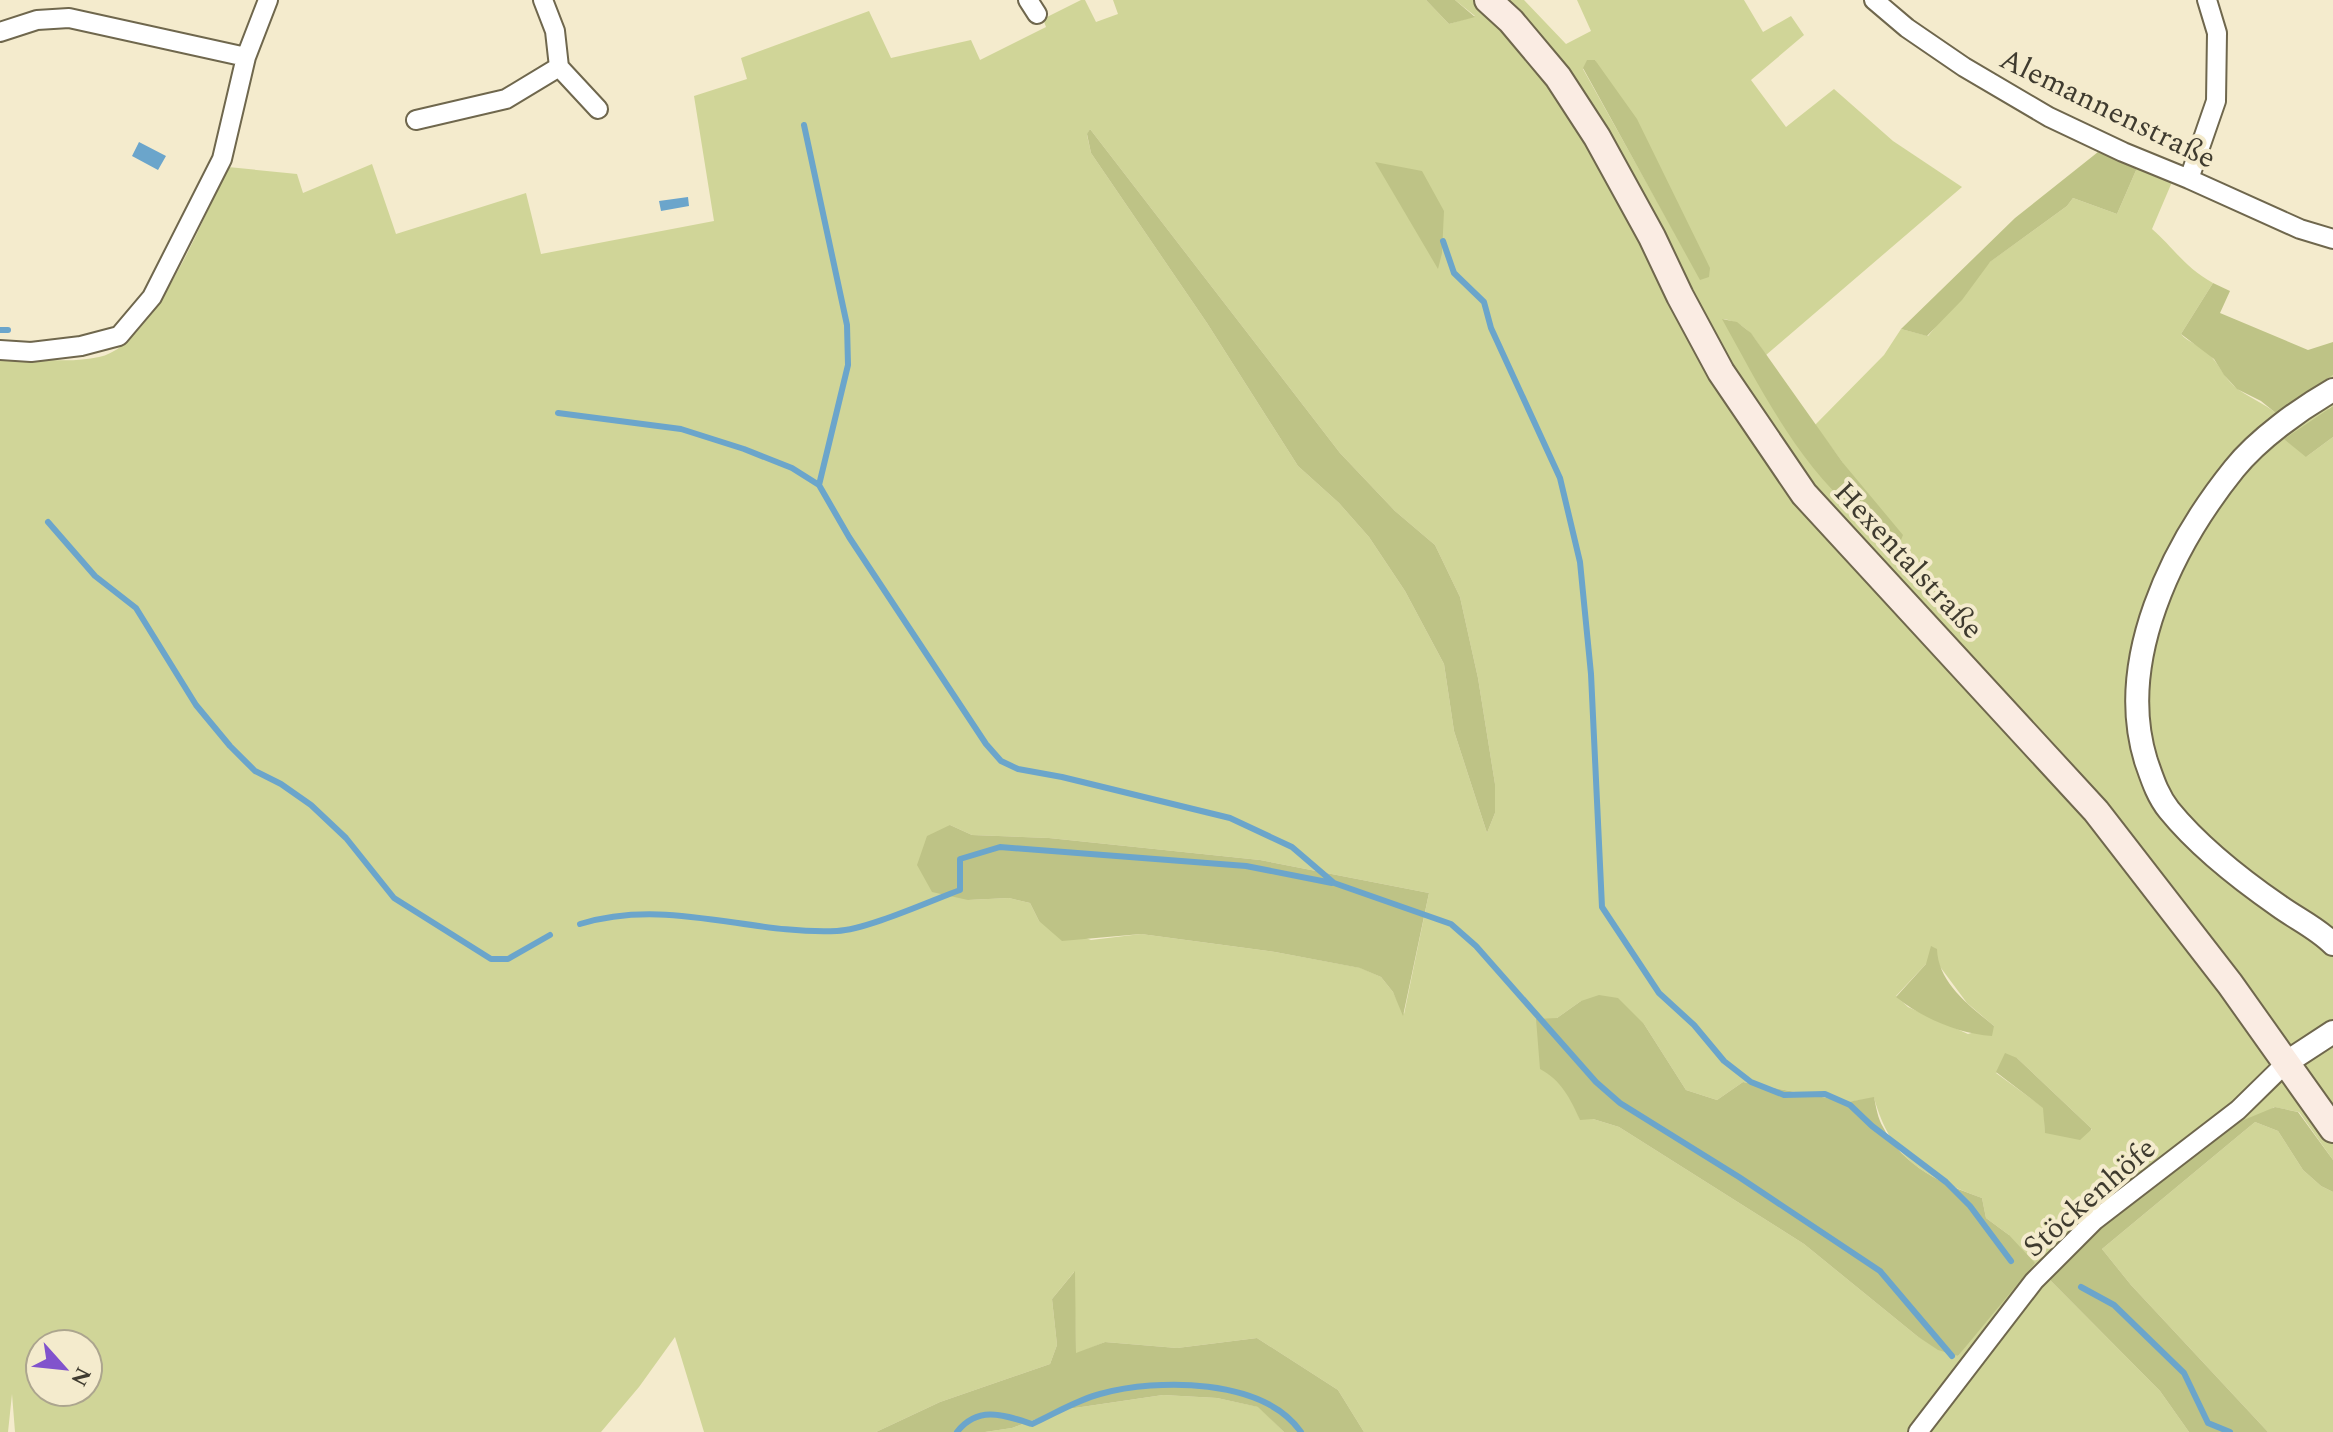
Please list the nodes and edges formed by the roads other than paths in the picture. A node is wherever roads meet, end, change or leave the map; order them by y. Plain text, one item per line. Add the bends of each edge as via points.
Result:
1 (268, 0) edge
2 (543, 0) edge
3 (1488, 0) edge
4 (1874, 0) edge
5 (2207, 0) edge
6 (0, 32) edge
7 (246, 57) junction
8 (559, 67) junction
9 (598, 109) dead end
10 (416, 120) dead end
11 (2189, 179) junction
12 (2333, 239) edge
13 (0, 350) edge
14 (2333, 390) edge
15 (2333, 944) edge
16 (2333, 1032) edge
17 (2287, 1062) junction
18 (2333, 1129) edge
19 (1918, 1432) edge

1 - 7 street
2 - 8 street via 555,31
3 - 17 main road, Hexentalstraße via 1558,77 1597,137 1721,372 1804,494 2096,811
4 - 11 street, Alemannenstraße via 1964,67 2049,117
5 - 11 street via 2217,33 2216,101
6 - 7 street via 37,20 69,18
7 - 13 street via 222,159 152,297 119,336 43,351
8 - 9 street
8 - 10 street via 506,99
11 - 12 street, Alemannenstraße
14 - 15 street via 2300,409 2236,467 2195,522 2178,551 2146,638 2136,705 2142,746 2168,809 2244,880
16 - 17 street
17 - 18 main road, Hexentalstraße
17 - 19 street, Stöckenhöfe via 2238,1110 2095,1220 2051,1262

